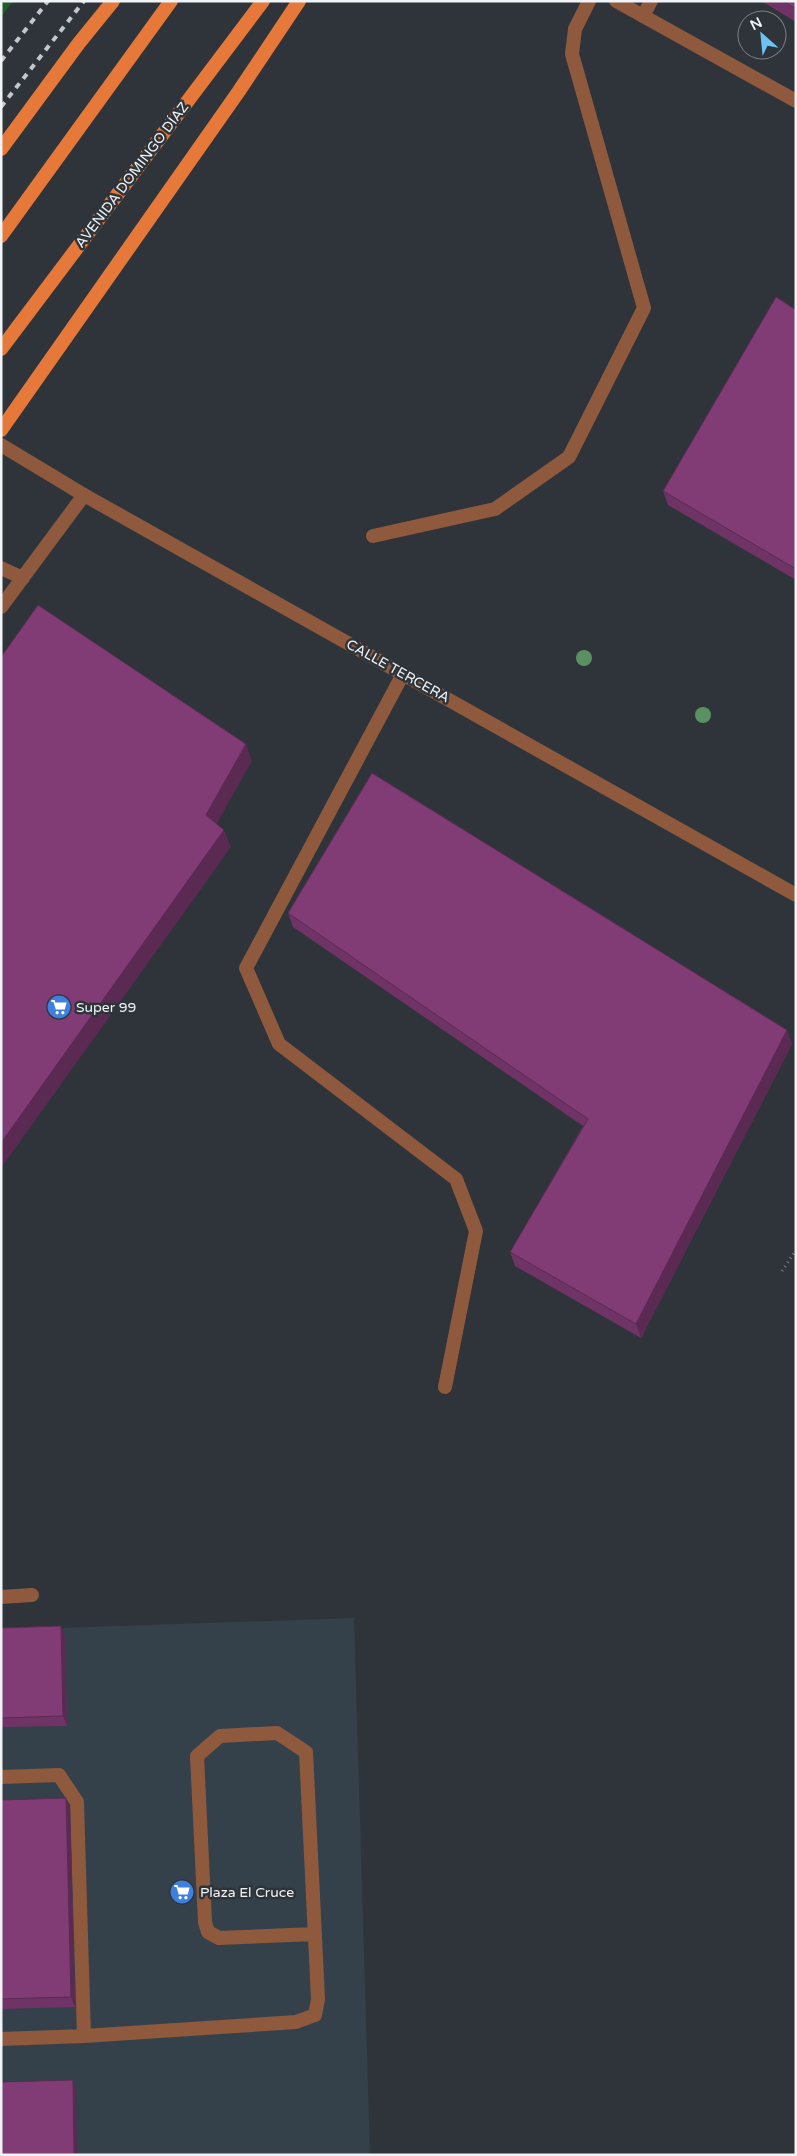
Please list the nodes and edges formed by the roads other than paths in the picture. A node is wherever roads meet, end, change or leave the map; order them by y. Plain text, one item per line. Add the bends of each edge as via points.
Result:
1 (113, 1) edge
2 (171, 1) edge
3 (263, 1) edge
4 (299, 1) edge
5 (589, 1) edge
6 (616, 1) edge
7 (651, 1) edge
8 (643, 16) junction
9 (796, 101) edge
10 (1, 149) edge
11 (1, 236) edge
12 (1, 349) edge
13 (1, 430) edge
14 (1, 445) edge
15 (84, 495) junction
16 (373, 536) dead end
17 (1, 568) edge
18 (22, 578) junction
19 (1, 607) edge
20 (403, 674) junction
21 (796, 895) edge
22 (445, 1388) dead end
23 (32, 1596) dead end
24 (1, 1597) edge
25 (1, 1777) edge
26 (314, 1934) junction
27 (84, 2036) junction
28 (1, 2040) edge

1 - 10 main road
2 - 11 main road
3 - 12 main road, AVENIDA DOMINGO DÍAZ
4 - 13 main road
5 - 16 street via 575,29 572,54 644,308 570,457 495,509
6 - 8 street
7 - 8 street
8 - 9 street
14 - 15 street, CALLE TERCERA
15 - 18 street
15 - 20 street, CALLE TERCERA
17 - 18 street
18 - 19 street
20 - 21 street, CALLE TERCERA
20 - 22 street via 246,968 279,1044 456,1179 476,1231
23 - 24 street
25 - 27 street via 59,1775 77,1802
26 - 26 street via 306,1752 277,1733 220,1736 197,1756 208,1932 219,1938
26 - 27 street via 318,2000 315,2015 296,2022
27 - 28 street

